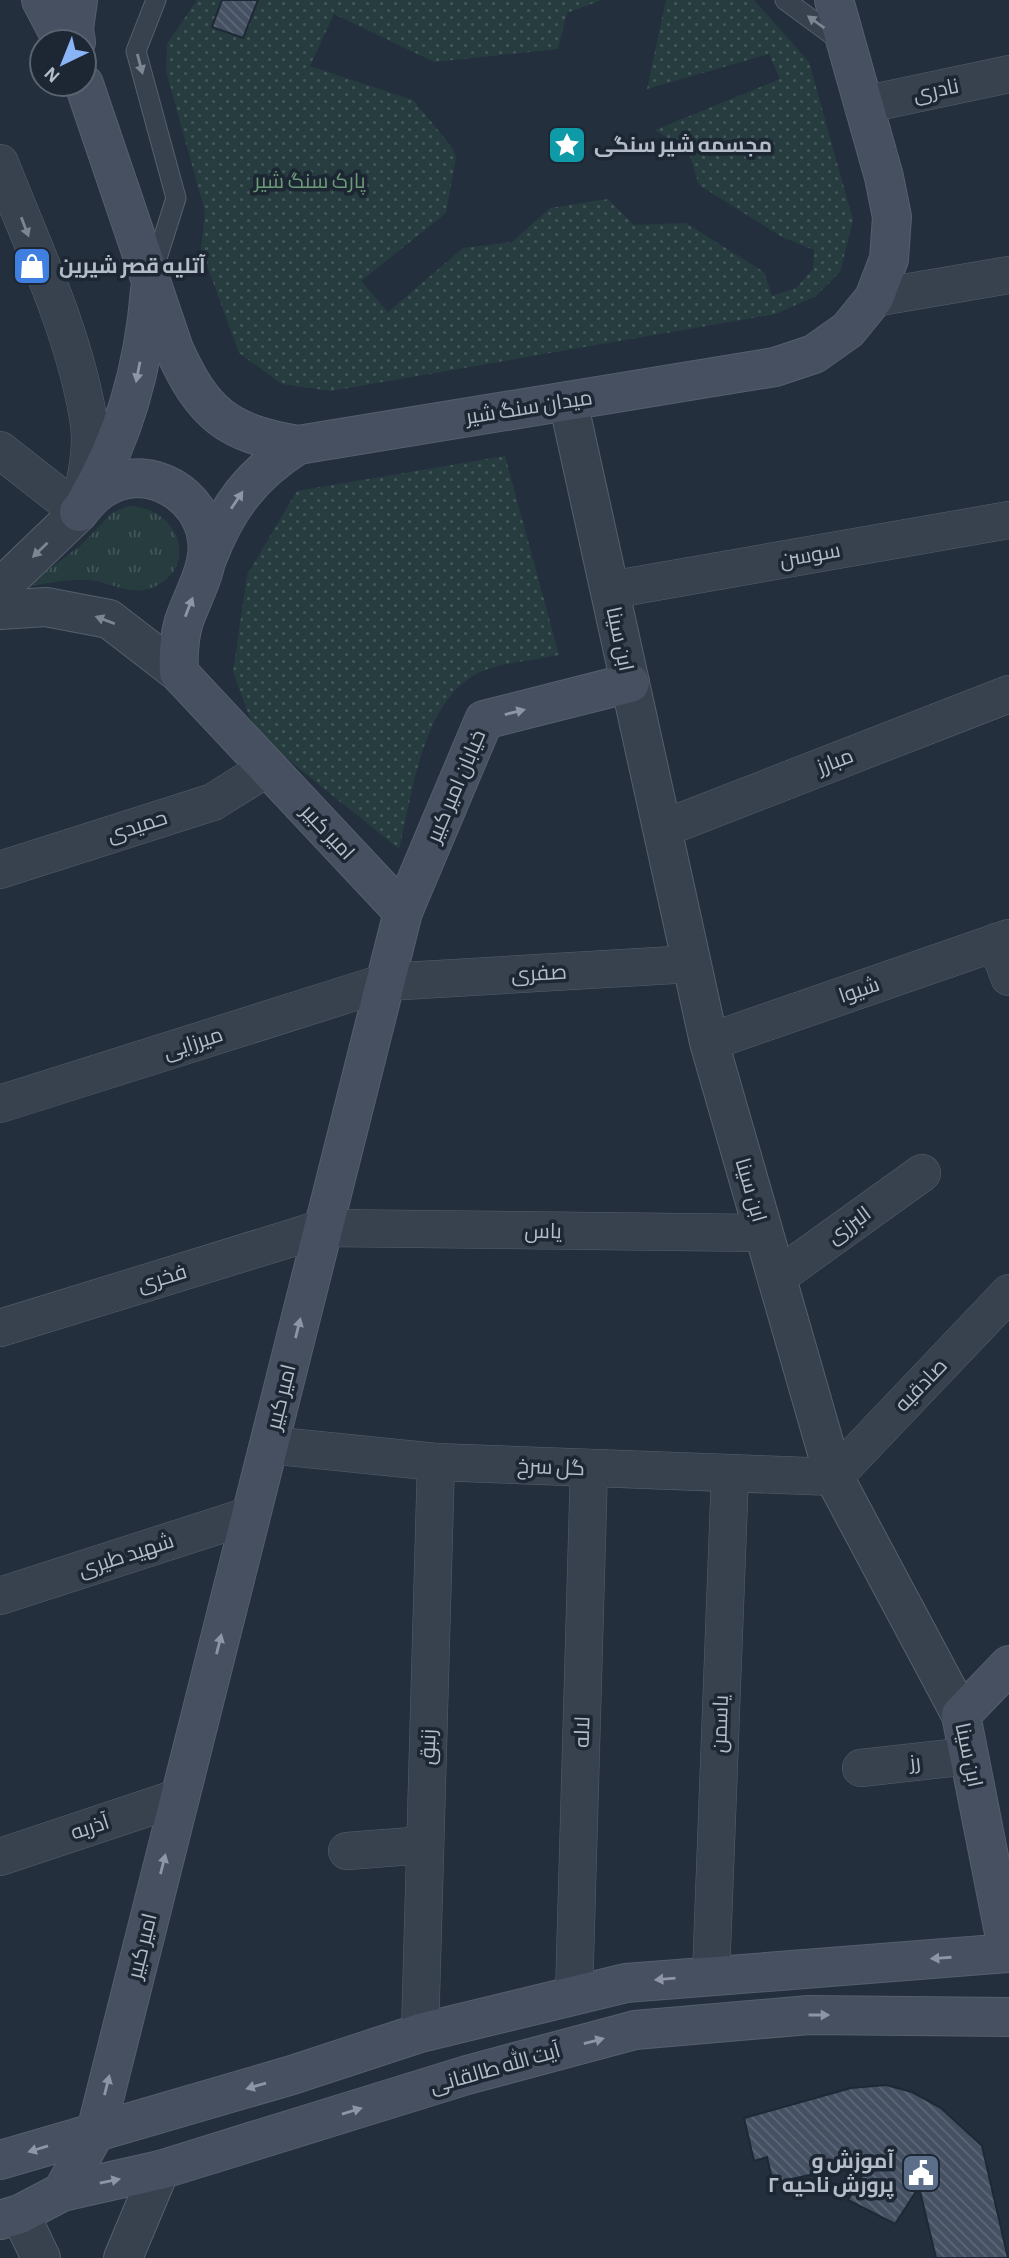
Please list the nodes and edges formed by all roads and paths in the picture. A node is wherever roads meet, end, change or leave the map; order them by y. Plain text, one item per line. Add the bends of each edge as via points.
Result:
1 (41, 0) edge
2 (78, 0) edge
3 (156, 0) edge
4 (785, 0) edge
5 (834, 0) edge
6 (56, 28) edge
7 (74, 28) edge
8 (846, 45) junction
9 (1009, 74) edge
10 (89, 98) edge
11 (863, 105) junction
12 (0, 163) edge
13 (1009, 275) edge
14 (150, 280) junction
15 (874, 298) junction
16 (568, 401) junction
17 (298, 445) junction
18 (0, 450) edge
19 (79, 513) junction
20 (1009, 520) edge
21 (206, 561) junction
22 (0, 588) edge
23 (610, 590) junction
24 (0, 610) edge
25 (179, 673) junction
26 (630, 683) junction
27 (1009, 694) edge
28 (267, 768) junction
29 (662, 829) junction
30 (0, 870) edge
31 (403, 912) junction
32 (1002, 940) edge
33 (691, 964) junction
34 (1009, 977) edge
35 (386, 982) junction
36 (709, 1042) junction
37 (0, 1104) edge
38 (922, 1173) dead end
39 (324, 1228) junction
40 (763, 1233) junction
41 (776, 1278) junction
42 (1009, 1293) edge
43 (0, 1328) edge
44 (269, 1445) junction
45 (436, 1462) junction
46 (589, 1468) junction
47 (730, 1474) junction
48 (834, 1478) junction
49 (251, 1515) junction
50 (0, 1596) edge
51 (1009, 1665) edge
52 (961, 1715) junction
53 (969, 1756) junction
54 (861, 1768) dead end
55 (180, 1797) junction
56 (425, 1845) junction
57 (347, 1851) dead end
58 (0, 1857) edge
59 (1009, 1953) edge
60 (711, 1975) junction
61 (574, 1995) junction
62 (1009, 2017) edge
63 (420, 2033) junction
64 (292, 2075) junction
65 (306, 2125) junction
66 (96, 2131) junction
67 (0, 2160) edge
68 (160, 2170) junction
69 (62, 2192) junction
70 (10, 2217) edge
71 (41, 2258) edge
72 (123, 2258) edge

1 - 6 main road
2 - 7 main road
3 -> 14 lane via 136,51 176,198
8 -> 4 lane
5 - 8 main road, میدان سنگ شیر
8 - 11 main road, میدان سنگ شیر
9 - 11 street, نادری
10 - 14 main road, میدان سنگ شیر
11 - 15 main road, میدان سنگ شیر via 892,217 889,259
12 -> 19 street via 68,338 89,419 88,468
13 - 15 street
14 - 17 main road, میدان سنگ شیر via 191,387 220,418 244,432
14 -> 19 main road via 147,325 126,420
15 - 16 main road, میدان سنگ شیر via 848,330 814,354 775,367
16 - 17 main road, میدان سنگ شیر
16 - 23 street, ابن سینا
21 -> 17 main road via 217,531 247,486 270,463
18 - 19 street
19 - 21 main road via 111,484 132,478 173,487 196,510 208,540
19 -> 22 street
20 - 23 street, سوسن
25 -> 21 main road via 183,623
23 - 26 street, ابن سینا
25 -> 24 street via 109,619 46,607
25 - 28 main road, امیر کبیر
26 - 29 street, ابن سینا
31 -> 26 main road, خیابان امیر کبیر via 484,720
27 - 29 street, مبارز
28 - 30 street, حمیدی via 212,802
28 - 31 main road, امیر کبیر
29 - 33 street, ابن سینا
31 - 35 main road, امیر کبیر
32 - 34 street
32 - 36 street, شیوا
33 - 35 street, صفری
33 - 36 street, ابن سینا
35 - 37 street, میرزایی
35 - 39 main road, امیر کبیر
36 - 40 street, ابن سینا
38 - 41 street, البرزی
39 - 40 street, یاس
39 - 43 street, فخری
44 -> 39 main road, امیر کبیر
40 - 41 street, ابن سینا
41 - 48 street, ابن سینا
42 - 48 street, صادقیه
44 - 45 street, گل سرخ
44 - 49 main road, امیر کبیر
45 - 46 street, گل سرخ
45 - 56 street, زنبق
46 - 47 street, گل سرخ
46 - 61 street, لاله
47 - 48 street, گل سرخ
47 - 60 street, یاسمن
48 - 52 street, ابن سینا
49 - 50 street, شهید طیری
55 -> 49 main road, امیر کبیر
51 - 52 main road
52 - 53 main road, ابن سینا
53 - 54 street, رز
53 - 59 main road, ابن سینا
55 - 58 street, آذربه
66 -> 55 main road, امیر کبیر
56 - 57 street
56 - 63 street, زنبق
59 -> 60 main road
60 -> 61 main road via 626,1983
61 - 63 main road
65 -> 62 main road, آیت الله طالقانی via 635,2030 808,2015
63 - 64 main road
64 - 65 main road
64 -> 66 main road
65 - 68 main road, آیت الله طالقانی
66 -> 67 main road
66 - 69 main road, امیر کبیر
69 -> 68 main road, آیت الله طالقانی
68 - 72 street
69 - 70 main road, آیت الله طالقانی
70 - 71 street

